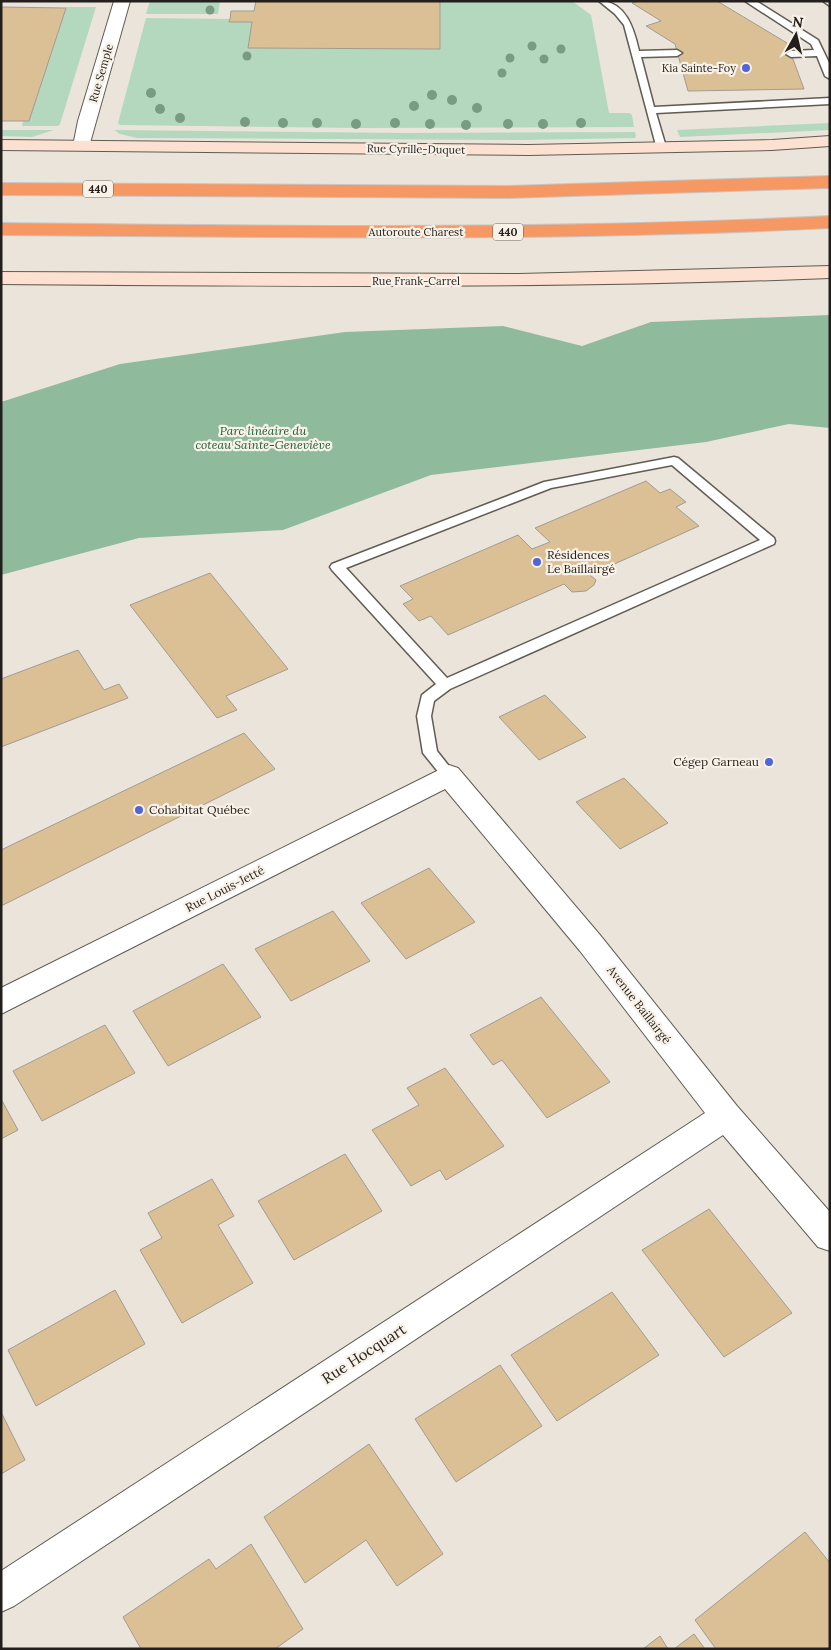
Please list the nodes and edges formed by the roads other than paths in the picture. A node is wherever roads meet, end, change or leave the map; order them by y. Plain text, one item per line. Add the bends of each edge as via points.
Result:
1 (122, 1) edge
2 (604, 1) edge
3 (749, 1) edge
4 (826, 1) edge
5 (830, 3) edge
6 (677, 53) dead end
7 (635, 54) junction
8 (791, 54) dead end
9 (824, 58) edge
10 (830, 76) edge
11 (830, 101) edge
12 (650, 110) junction
13 (830, 140) edge
14 (1, 145) edge
15 (82, 146) junction
16 (660, 147) junction
17 (830, 182) edge
18 (1, 188) edge
19 (830, 222) edge
20 (1, 229) edge
21 (830, 272) edge
22 (1, 278) edge
23 (445, 685) junction
24 (449, 775) junction
25 (1, 1002) edge
26 (726, 1116) junction
27 (830, 1236) edge
28 (1, 1593) edge

1 - 15 street, Rue Semple
2 - 7 lane via 628,25
3 - 9 lane via 815,42
4 - 5 lane
6 - 7 lane
7 - 12 lane
8 - 9 lane
9 - 10 lane
11 - 12 lane
12 - 16 lane
13 - 16 street, Rue Cyrille-Duquet via 772,145
14 - 15 street, Rue Cyrille-Duquet
15 - 16 street, Rue Cyrille-Duquet via 528,150
17 - 18 highway, 440 via 508,192
19 - 20 highway, Autoroute Charest / 440 via 528,232
21 - 22 street, Rue Frank-Carrel via 561,281
23 - 23 lane via 535,645 768,541 674,461 548,484 337,567
23 - 24 lane via 427,699 424,716 430,753
24 - 25 street, Rue Louis-Jetté
24 - 26 street, Avenue Baillairgé via 590,943
26 - 27 street, Avenue Baillairgé
26 - 28 street, Rue Hocquart

